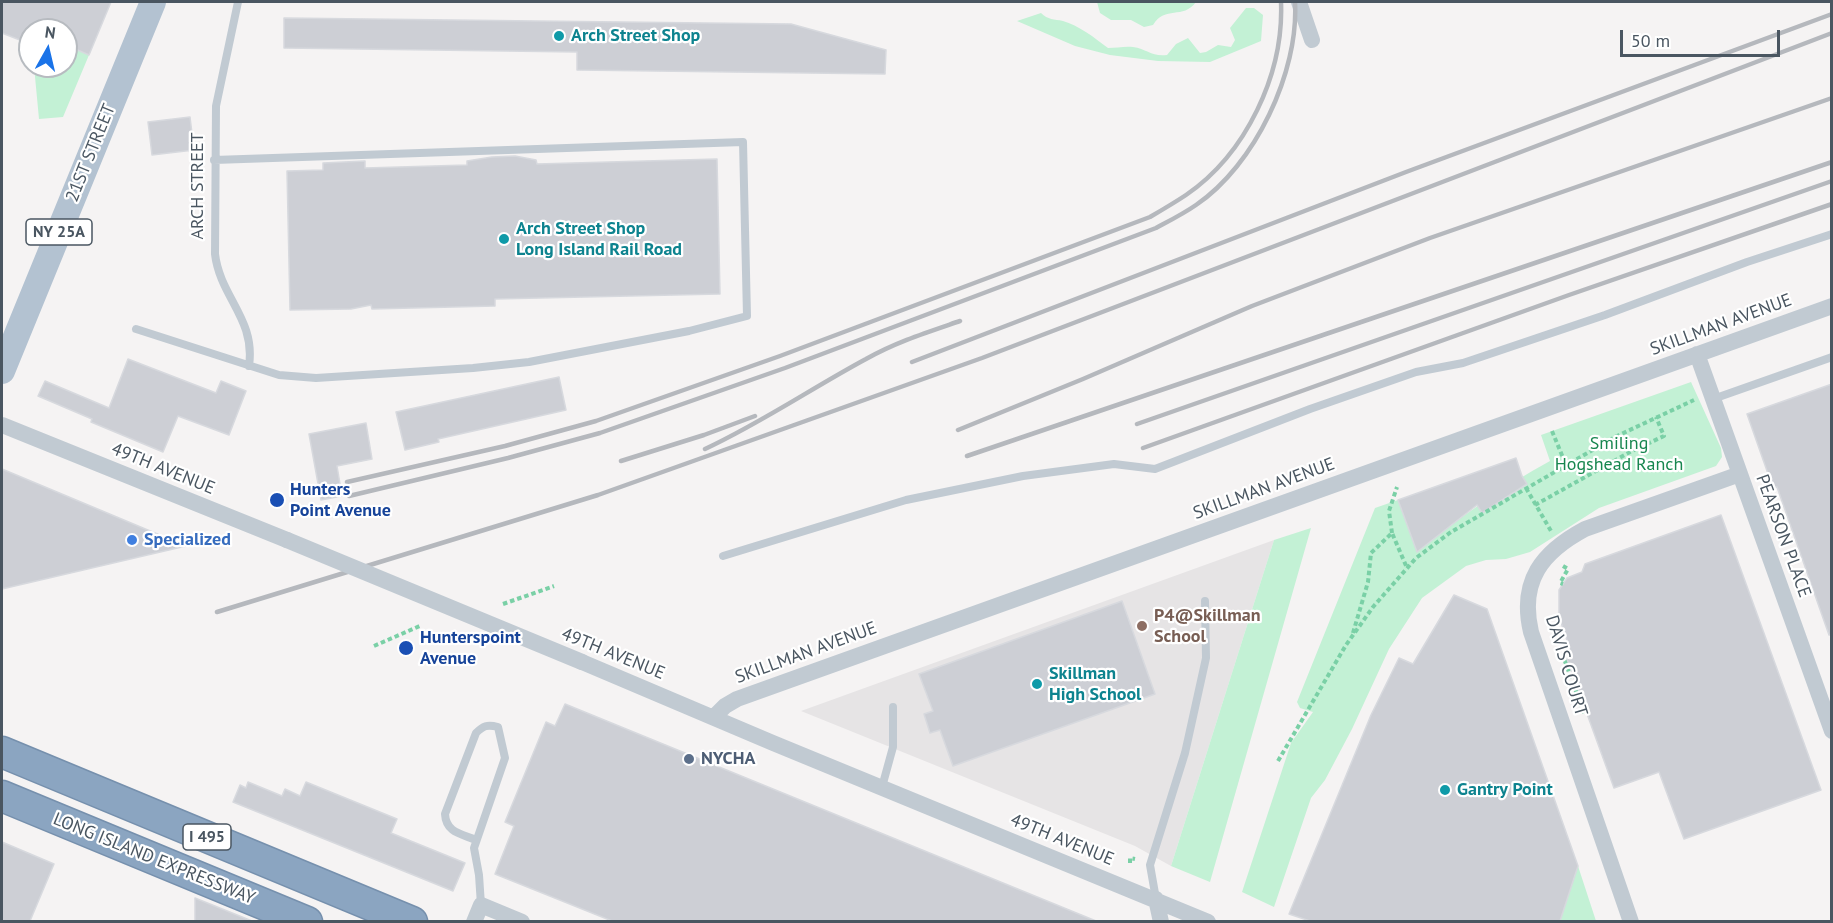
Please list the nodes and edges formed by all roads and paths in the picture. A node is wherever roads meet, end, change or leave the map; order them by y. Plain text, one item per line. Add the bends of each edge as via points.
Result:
1 (153, 2) edge
2 (238, 2) edge
3 (1299, 2) edge
4 (1311, 40) dead end
5 (214, 160) junction
6 (1832, 234) edge
7 (1832, 306) edge
8 (136, 329) dead end
9 (1697, 354) junction
10 (1832, 357) edge
11 (6, 361) edge
12 (249, 366) junction
13 (1712, 396) junction
14 (1656, 417) junction
15 (2, 425) edge
16 (1551, 431) dead end
17 (1566, 465) junction
18 (1740, 474) junction
19 (1397, 487) dead end
20 (1526, 488) junction
21 (1535, 505) junction
22 (1392, 533) junction
23 (1563, 542) junction
24 (723, 556) dead end
25 (1565, 567) dead end
26 (1407, 568) junction
27 (1563, 584) dead end
28 (554, 586) dead end
29 (1205, 601) dead end
30 (503, 604) dead end
31 (422, 625) dead end
32 (1352, 636) junction
33 (374, 646) dead end
34 (1566, 655) dead end
35 (893, 707) dead end
36 (1584, 713) dead end
37 (714, 717) junction
38 (1832, 731) edge
39 (2, 752) edge
40 (1278, 761) dead end
41 (882, 787) junction
42 (2, 796) edge
43 (476, 840) junction
44 (1135, 859) dead end
45 (1130, 863) dead end
46 (1156, 899) junction
47 (481, 905) junction
48 (308, 921) edge
49 (412, 921) edge
50 (474, 921) edge
51 (522, 921) edge
52 (1161, 921) edge
53 (1209, 921) edge
54 (1631, 921) edge

1 - 11 main road, 21ST STREET / NY 25A
2 - 5 lane, ARCH STREET via 216,106
3 - 4 street
5 - 12 lane, ARCH STREET via 217,270 244,323 250,343
5 - 12 lane via 743,142 747,316 563,356 473,368 301,378
6 - 24 lane via 1463,363 1416,372 1352,394 1155,469 1114,464 1023,476 906,500
7 - 9 street, SKILLMAN AVENUE
8 - 12 lane
9 - 13 street, PEARSON PLACE
9 - 37 street, SKILLMAN AVENUE via 737,699
10 - 13 lane
13 - 14 path
13 - 18 street, PEARSON PLACE
14 - 17 path
14 - 21 path via 1665,436
15 - 37 street, 49TH AVENUE, bridge
16 - 17 path
17 - 20 path
18 - 23 street, DAVIS COURT via 1602,522
18 - 38 street, PEARSON PLACE
19 - 22 path via 1389,511
20 - 21 path
20 - 26 path via 1451,532
21 - 23 path via 1548,528
22 - 26 path
22 - 32 path via 1371,553 1368,582
23 - 54 street, DAVIS COURT via 1547,555 1535,573 1529,592 1529,622
25 - 27 path via 1568,569 1560,583
26 - 32 path
28 - 30 path
29 - 46 lane via 1206,658 1185,753 1150,865
31 - 33 path
32 - 40 path
34 - 36 path via 1563,656
35 - 41 lane via 892,747
37 - 41 street, 49TH AVENUE
39 - 49 highway, I 495
41 - 46 street, 49TH AVENUE
42 - 48 highway, LONG ISLAND EXPRESSWAY / I 495
43 - 43 lane via 505,758 498,727 489,724 476,734 445,814 451,830
43 - 47 lane
44 - 45 path via 1130,858
46 - 52 street
46 - 53 street, 49TH AVENUE
47 - 50 street
47 - 51 street

